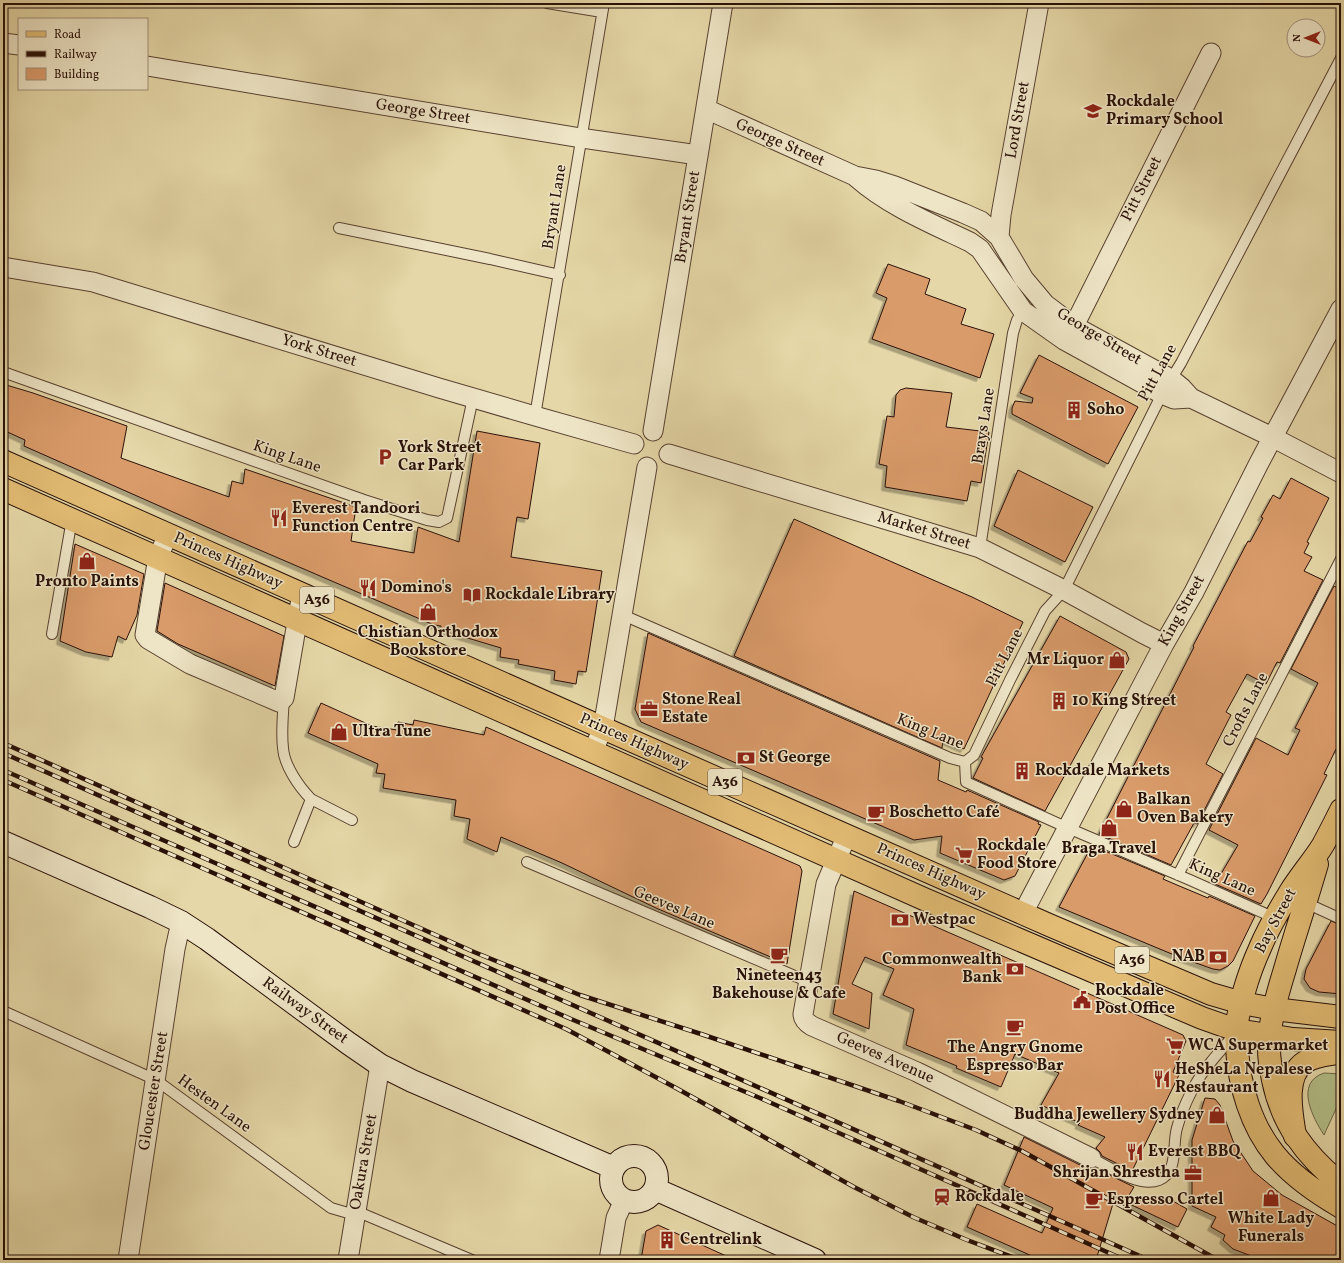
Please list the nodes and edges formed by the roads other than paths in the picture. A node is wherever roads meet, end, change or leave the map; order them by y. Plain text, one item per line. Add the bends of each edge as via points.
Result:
1 (547, 3) edge
2 (723, 3) edge
3 (1039, 3) edge
4 (603, 8) edge
5 (3, 43) edge
6 (18, 45) edge
7 (1211, 53) dead end
8 (1341, 58) edge
9 (148, 66) edge
10 (706, 109) junction
11 (581, 138) junction
12 (698, 155) junction
13 (855, 176) junction
14 (339, 228) dead end
15 (999, 237) junction
16 (3, 267) edge
17 (560, 276) junction
18 (1341, 309) edge
19 (1023, 311) junction
20 (1074, 326) junction
21 (3, 372) edge
22 (1167, 386) junction
23 (473, 398) junction
24 (535, 416) junction
25 (653, 431) junction
26 (1272, 437) junction
27 (634, 444) junction
28 (669, 454) junction
29 (3, 462) edge
30 (647, 467) junction
31 (1341, 473) edge
32 (3, 489) edge
33 (72, 519) junction
34 (168, 535) junction
35 (980, 548) junction
36 (158, 558) junction
37 (1341, 560) edge
38 (1064, 590) junction
39 (302, 593) junction
40 (623, 615) junction
41 (297, 619) junction
42 (52, 634) dead end
43 (1164, 644) junction
44 (284, 698) junction
45 (603, 728) junction
46 (593, 751) junction
47 (965, 762) junction
48 (311, 799) junction
49 (1341, 810) edge
50 (352, 820) dead end
51 (1068, 828) junction
52 (847, 835) junction
53 (3, 842) edge
54 (294, 842) dead end
55 (1322, 846) junction
56 (836, 859) junction
57 (527, 862) dead end
58 (1178, 875) junction
59 (1306, 903) junction
60 (1023, 913) junction
61 (1275, 918) junction
62 (1341, 919) edge
63 (181, 922) junction
64 (809, 982) junction
65 (1242, 1003) junction
66 (1274, 1009) junction
67 (3, 1011) edge
68 (1341, 1017) edge
69 (1236, 1030) junction
70 (1269, 1036) junction
71 (1341, 1042) edge
72 (1341, 1052) edge
73 (380, 1065) junction
74 (156, 1080) junction
75 (1295, 1136) junction
76 (1091, 1158) joint
77 (614, 1168) junction
78 (1341, 1184) edge
79 (655, 1189) junction
80 (624, 1200) junction
81 (1341, 1207) edge
82 (356, 1213) junction
83 (128, 1260) edge
84 (348, 1260) edge
85 (472, 1260) edge
86 (609, 1260) edge
87 (815, 1260) edge

1 - 4 lane
2 - 10 street, Bryant Street
3 - 15 street, Lord Street via 1000,215
4 - 11 lane, Bryant Lane
5 - 6 street
7 - 20 street, Pitt Street
8 - 22 lane, Pitt Lane
9 - 11 street, George Street
10 - 12 street, Bryant Street
10 - 13 street, George Street
11 - 12 street, George Street
11 - 17 lane, Bryant Lane
12 - 25 street, Bryant Street
13 - 15 street, George Street via 895,186 963,213 981,221
13 - 19 street, George Street via 889,203 980,249
14 - 17 lane
15 - 20 street, George Street via 1024,279 1045,304
16 - 23 street, York Street via 93,282
17 - 24 lane, Bryant Lane
18 - 26 street, King Street
19 - 22 street, George Street via 1064,340
19 - 35 lane, Brays Lane via 1013,333
20 - 22 street, George Street
21 - 23 lane, King Lane via 364,500 439,522 447,518
22 - 26 street, George Street via 1182,388 1191,398
22 - 38 lane, Pitt Lane
23 - 24 street, York Street
24 - 27 street, York Street
25 - 27 street via 641,434
25 - 28 street via 664,436
26 - 31 street, George Street
26 - 43 street, King Street via 1194,592
27 - 30 street via 633,450 637,461
28 - 30 street via 658,466
28 - 35 street, Market Street
29 - 34 main road, Princes Highway / A36
30 - 40 street
32 - 33 main road, Princes Highway / A36
33 - 36 main road, Princes Highway / A36
33 - 42 lane
34 - 36 street
34 - 39 main road, Princes Highway / A36
35 - 38 street, Market Street
36 - 41 main road, Princes Highway / A36
36 - 44 street via 145,635 148,639 190,664 279,702
37 - 58 lane, Crofts Lane
38 - 43 street, Market Street
38 - 47 lane, Pitt Lane via 1045,611 974,755
39 - 41 street
39 - 45 main road, Princes Highway / A36
40 - 45 street
40 - 47 lane, King Lane via 950,758
41 - 44 street
41 - 46 main road, Princes Highway / A36
43 - 51 street, King Street
44 - 48 lane via 283,750 292,775
45 - 46 street
45 - 52 main road, Princes Highway / A36
46 - 56 main road, Princes Highway / A36
47 - 51 lane, King Lane via 966,782
48 - 50 lane
48 - 54 lane
49 - 55 main road, Bay Street
51 - 58 lane, King Lane
51 - 60 street, King Street
52 - 56 street, Geeves Avenue
52 - 60 main road, Princes Highway / A36
53 - 63 street, Railway Street
55 - 59 main road, Bay Street
55 - 61 main road, Bay Street
56 - 64 street, Geeves Avenue via 826,884
56 - 69 main road, Princes Highway / A36 via 1195,1015
57 - 64 lane, Geeves Lane
58 - 61 lane, King Lane
59 - 62 lane
59 - 66 main road, Bay Street
60 - 65 main road, Princes Highway / A36 via 1211,994
61 - 65 main road, Bay Street via 1259,949
63 - 73 street, Railway Street via 207,938
63 - 74 street, Gloucester Street
64 - 76 street, Geeves Avenue via 803,1014 808,1023 945,1085
65 - 66 main road, Princes Highway / A36
65 - 69 main road, Bay Street
66 - 68 main road, Princes Highway / A36
66 - 70 main road, Bay Street
67 - 74 lane, Hesten Lane
69 - 70 main road, Princes Highway / A36
69 - 76 lane, Geeves Avenue via 1200,1077 1185,1106 1176,1129 1169,1173 1152,1182 1138,1181
69 - 81 main road, Bay Street via 1237,1052 1248,1105 1267,1144 1299,1179
70 - 71 main road, Princes Highway / A36
70 - 75 main road, Bay Street via 1274,1088 1282,1112
72 - 75 main road via 1312,1058 1298,1069 1290,1092
73 - 77 street, Railway Street
73 - 82 street, Oakura Street
74 - 82 lane, Hesten Lane via 332,1208
74 - 83 street, Gloucester Street
75 - 78 main road, Bay Street via 1317,1163
77 - 79 street via 625,1158 633,1156 648,1160 656,1173
77 - 80 street via 611,1175 613,1190
79 - 80 street via 651,1195 638,1202
79 - 87 street
80 - 86 street via 616,1218
82 - 84 street, Oakura Street
82 - 85 lane, Hesten Lane

